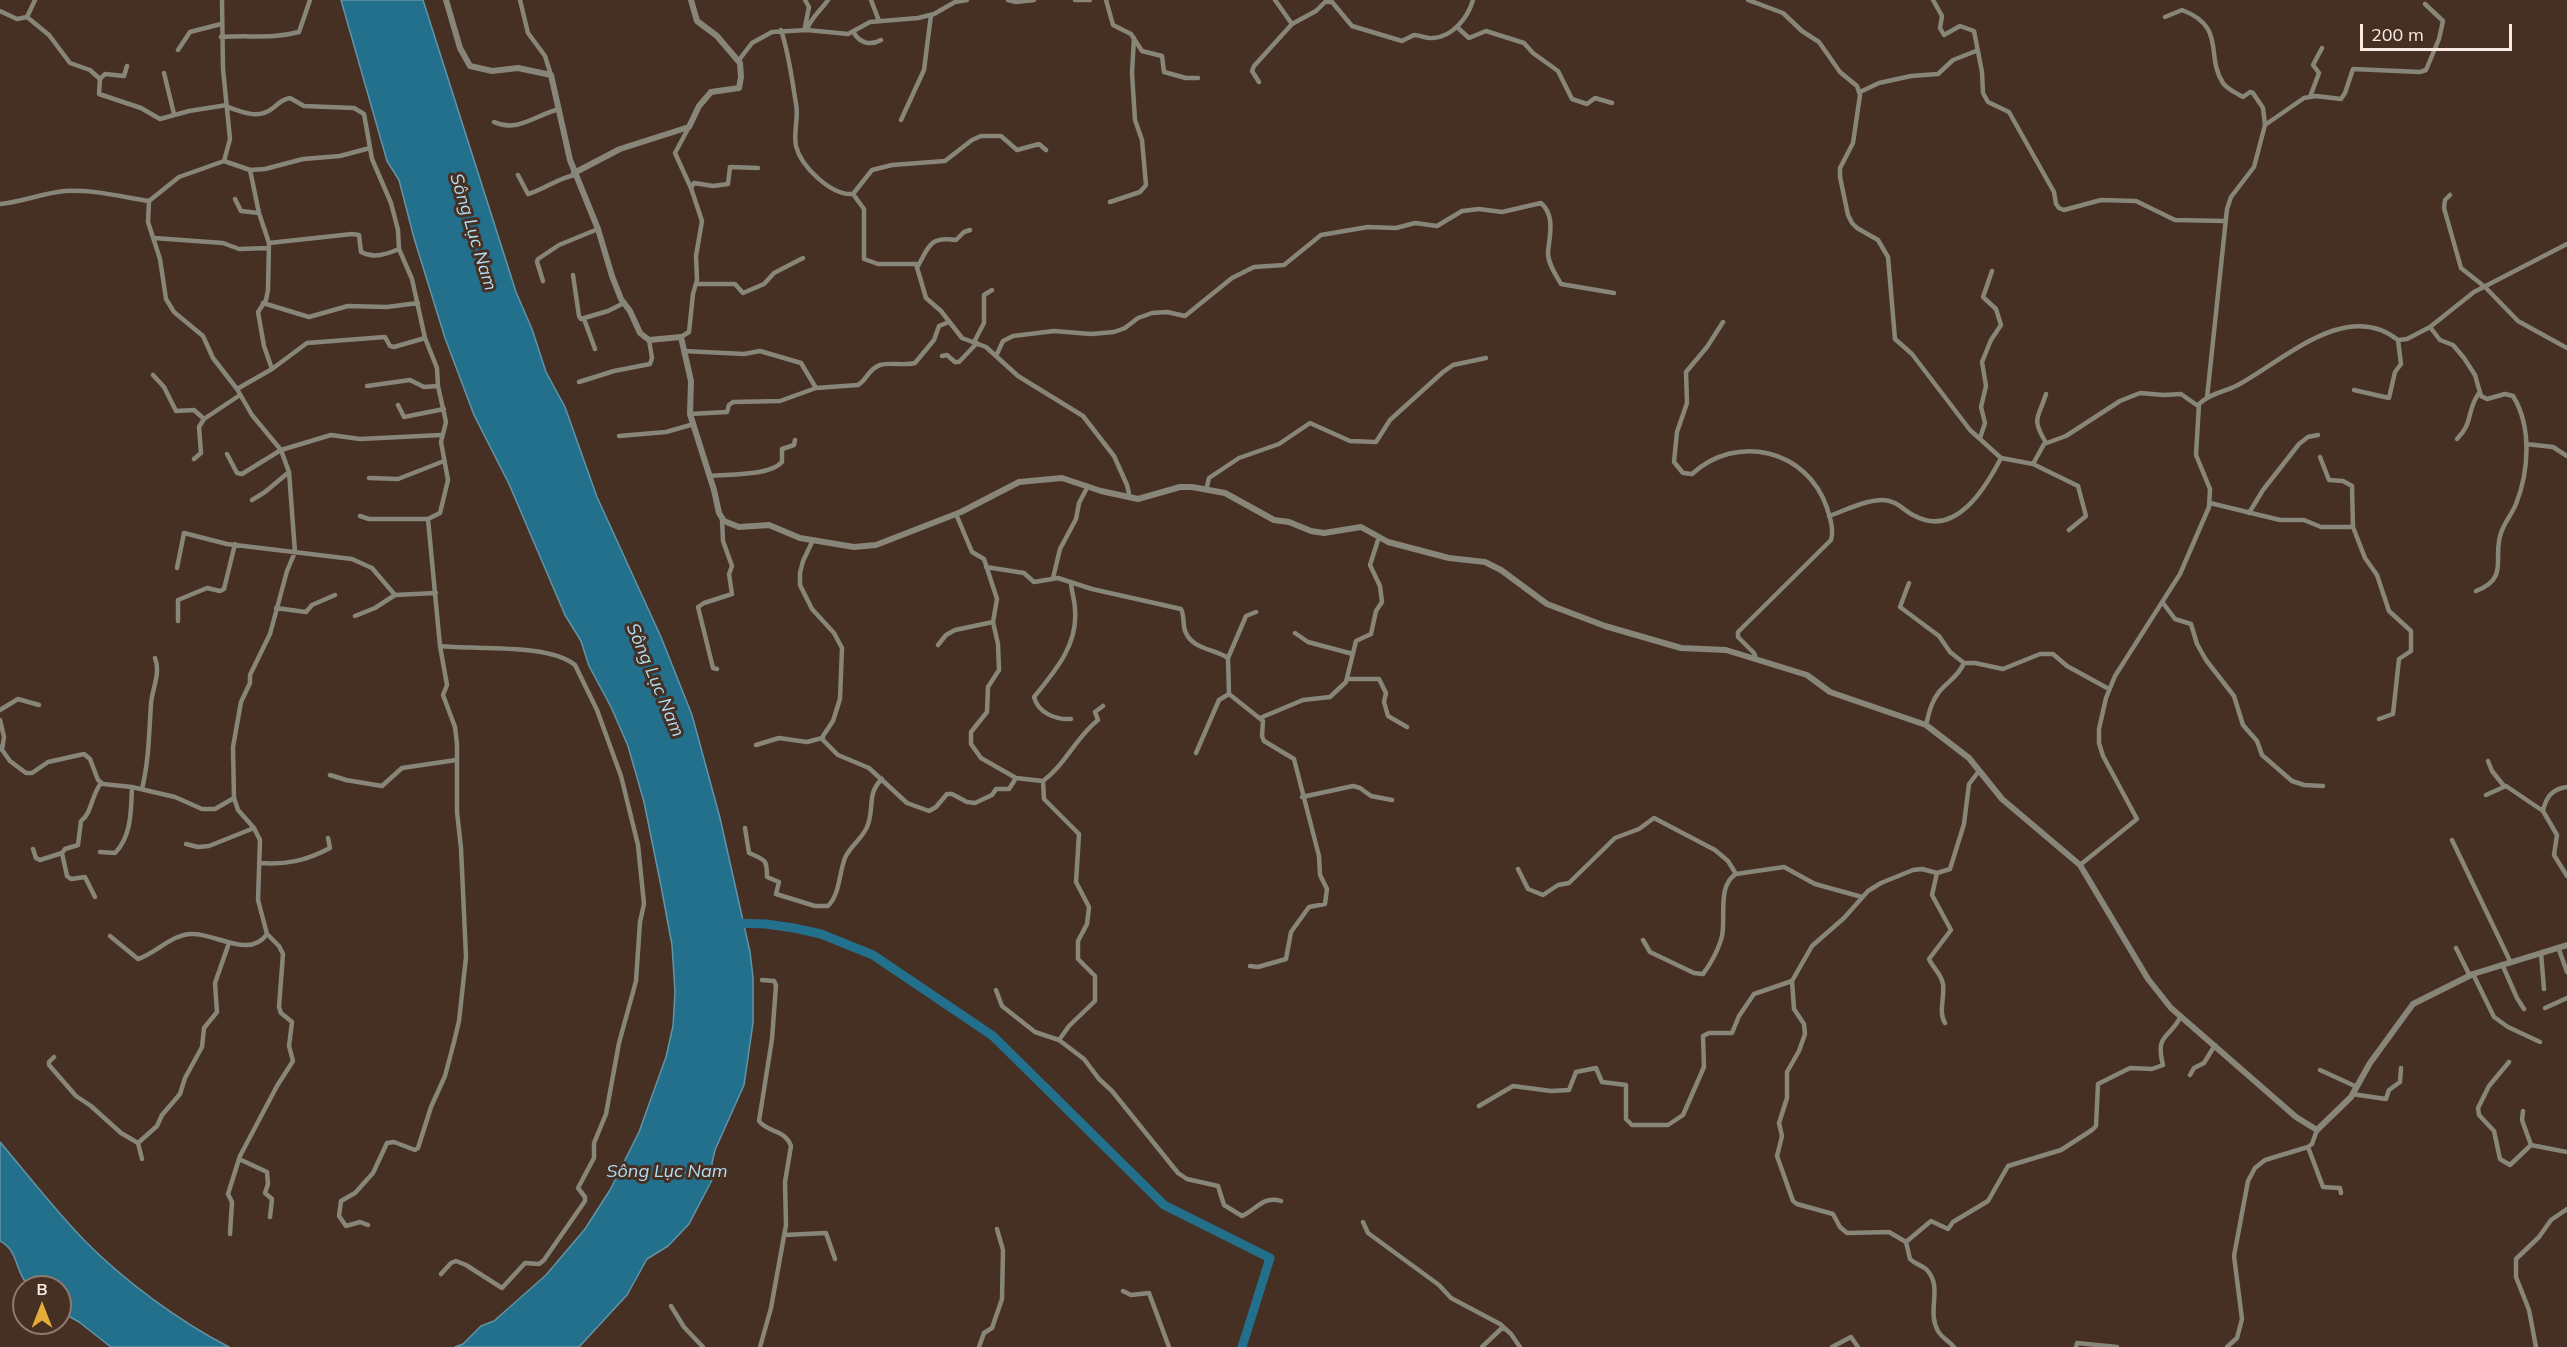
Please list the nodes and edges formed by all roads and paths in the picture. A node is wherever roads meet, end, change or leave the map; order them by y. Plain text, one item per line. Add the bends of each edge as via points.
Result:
1 (35, 0) edge
2 (222, 0) edge
3 (310, 0) edge
4 (446, 0) edge
5 (519, 0) edge
6 (691, 0) edge
7 (805, 0) edge
8 (828, 0) edge
9 (871, 0) edge
10 (967, 0) edge
11 (1008, 0) edge
12 (1034, 0) edge
13 (1075, 0) edge
14 (1090, 0) edge
15 (1106, 0) edge
16 (1275, 0) edge
17 (1473, 0) edge
18 (1748, 0) edge
19 (1933, 0) edge
20 (2425, 4) dead end
21 (0, 11) edge
22 (931, 15) junction
23 (27, 17) junction
24 (2165, 17) dead end
25 (879, 21) junction
26 (221, 24) junction
27 (1292, 24) junction
28 (1456, 27) junction
29 (781, 30) junction
30 (806, 30) junction
31 (854, 33) junction
32 (221, 37) junction
33 (1134, 38) junction
34 (881, 40) dead end
35 (2322, 48) dead end
36 (178, 50) dead end
37 (1976, 51) junction
38 (739, 60) junction
39 (127, 66) dead end
40 (164, 73) dead end
41 (551, 75) junction
42 (1198, 78) dead end
43 (100, 79) junction
44 (1259, 82) dead end
45 (1860, 92) junction
46 (2310, 97) junction
47 (1612, 103) dead end
48 (227, 106) junction
49 (559, 109) junction
50 (174, 114) junction
51 (901, 120) dead end
52 (494, 122) dead end
53 (2265, 125) junction
54 (689, 127) junction
55 (370, 148) junction
56 (1046, 150) dead end
57 (224, 161) junction
58 (758, 168) dead end
59 (250, 170) junction
60 (575, 174) junction
61 (518, 175) dead end
62 (691, 189) junction
63 (854, 194) junction
64 (2450, 195) dead end
65 (235, 199) dead end
66 (150, 201) junction
67 (1110, 202) dead end
68 (0, 204) edge
69 (259, 213) junction
70 (2225, 221) junction
71 (598, 229) junction
72 (970, 230) dead end
73 (154, 238) junction
74 (2567, 244) edge
75 (269, 245) junction
76 (399, 249) junction
77 (803, 258) dead end
78 (918, 266) junction
79 (1992, 271) dead end
80 (573, 275) dead end
81 (543, 281) dead end
82 (697, 284) junction
83 (2485, 287) junction
84 (992, 290) dead end
85 (1614, 293) dead end
86 (263, 303) junction
87 (418, 303) junction
88 (624, 303) junction
89 (584, 320) junction
90 (949, 322) junction
91 (1722, 322) dead end
92 (2430, 327) junction
93 (425, 338) junction
94 (681, 338) junction
95 (649, 340) junction
96 (2398, 340) junction
97 (975, 342) junction
98 (2567, 348) edge
99 (595, 350) dead end
100 (684, 351) junction
101 (942, 356) dead end
102 (996, 356) junction
103 (1486, 358) dead end
104 (272, 369) junction
105 (153, 375) dead end
106 (579, 382) dead end
107 (367, 386) dead end
108 (438, 386) junction
109 (816, 388) junction
110 (2354, 390) dead end
111 (238, 392) junction
112 (2479, 393) junction
113 (2046, 394) dead end
114 (2207, 398) junction
115 (398, 405) dead end
116 (2198, 406) junction
117 (444, 409) junction
118 (690, 414) junction
119 (204, 419) junction
120 (694, 424) junction
121 (441, 435) junction
122 (2318, 435) dead end
123 (619, 436) dead end
124 (1980, 438) junction
125 (2457, 439) dead end
126 (795, 440) dead end
127 (2046, 443) junction
128 (2526, 444) junction
129 (280, 450) junction
130 (227, 454) dead end
131 (2567, 456) edge
132 (2320, 457) dead end
133 (2001, 458) junction
134 (194, 459) dead end
135 (444, 461) junction
136 (2033, 464) junction
137 (289, 472) junction
138 (710, 476) junction
139 (369, 478) dead end
140 (1088, 486) junction
141 (1206, 489) junction
142 (1130, 498) junction
143 (252, 500) dead end
144 (2210, 503) junction
145 (2249, 513) junction
146 (956, 514) junction
147 (360, 516) dead end
148 (1829, 516) junction
149 (428, 519) junction
150 (722, 519) junction
151 (2353, 527) junction
152 (2068, 530) dead end
153 (1379, 537) junction
154 (813, 540) junction
155 (235, 544) junction
156 (295, 552) junction
157 (986, 567) junction
158 (177, 568) dead end
159 (1053, 578) junction
160 (1071, 582) junction
161 (1909, 583) dead end
162 (2476, 591) dead end
163 (436, 593) junction
164 (335, 595) dead end
165 (395, 595) junction
166 (2163, 603) junction
167 (276, 608) junction
168 (1256, 612) dead end
169 (355, 616) dead end
170 (178, 621) dead end
171 (993, 622) junction
172 (1295, 633) dead end
173 (938, 645) dead end
174 (441, 646) junction
175 (1353, 654) junction
176 (155, 658) dead end
177 (1228, 658) junction
178 (1756, 660) junction
179 (1964, 663) junction
180 (717, 669) dead end
181 (1347, 680) junction
182 (2109, 689) junction
183 (1228, 694) junction
184 (39, 705) dead end
185 (1103, 706) dead end
186 (0, 710) edge
187 (1260, 718) junction
188 (1071, 719) dead end
189 (2379, 719) dead end
190 (0, 720) edge
191 (1926, 725) junction
192 (1407, 727) dead end
193 (822, 738) junction
194 (756, 745) dead end
195 (1, 748) edge
196 (1196, 753) dead end
197 (456, 760) junction
198 (2488, 761) dead end
199 (1979, 771) junction
200 (330, 775) dead end
201 (1016, 778) junction
202 (882, 779) junction
203 (1044, 781) junction
204 (101, 783) junction
205 (2323, 786) dead end
206 (2504, 786) junction
207 (132, 787) junction
208 (2567, 787) edge
209 (141, 789) junction
210 (2487, 795) dead end
211 (1302, 796) junction
212 (234, 798) junction
213 (1392, 800) dead end
214 (2543, 811) junction
215 (254, 828) junction
216 (745, 828) dead end
217 (328, 838) dead end
218 (2452, 840) dead end
219 (186, 844) dead end
220 (33, 849) dead end
221 (99, 852) dead end
222 (62, 854) junction
223 (259, 863) junction
224 (2079, 865) junction
225 (1518, 869) dead end
226 (1937, 873) junction
227 (1736, 874) junction
228 (2567, 876) edge
229 (95, 897) dead end
230 (1862, 897) junction
231 (267, 934) junction
232 (110, 936) dead end
233 (1643, 940) dead end
234 (230, 943) junction
235 (2567, 945) edge
236 (2558, 947) junction
237 (2456, 948) dead end
238 (2541, 953) junction
239 (2510, 961) junction
240 (2502, 964) junction
241 (1250, 966) dead end
242 (2567, 972) edge
243 (2471, 975) junction
244 (762, 980) dead end
245 (1792, 981) junction
246 (2544, 989) dead end
247 (996, 990) dead end
248 (2567, 998) edge
249 (2545, 1008) dead end
250 (2524, 1009) dead end
251 (2181, 1016) junction
252 (1945, 1023) dead end
253 (1059, 1040) junction
254 (2540, 1042) dead end
255 (2215, 1045) junction
256 (54, 1057) dead end
257 (2509, 1062) dead end
258 (2401, 1068) dead end
259 (2320, 1070) dead end
260 (2190, 1075) dead end
261 (2358, 1087) junction
262 (2352, 1094) junction
263 (1479, 1106) dead end
264 (2523, 1112) dead end
265 (2317, 1130) junction
266 (138, 1143) junction
267 (2531, 1145) junction
268 (2308, 1147) junction
269 (2567, 1152) edge
270 (142, 1159) dead end
271 (238, 1159) junction
272 (2341, 1193) dead end
273 (1281, 1201) dead end
274 (2567, 1209) edge
275 (270, 1217) dead end
276 (1364, 1222) dead end
277 (368, 1225) dead end
278 (997, 1229) dead end
279 (230, 1234) dead end
280 (784, 1235) junction
281 (1906, 1242) junction
282 (835, 1259) dead end
283 (441, 1274) dead end
284 (1123, 1291) dead end
285 (671, 1306) dead end
286 (1503, 1327) junction
287 (703, 1347) edge
288 (760, 1347) edge
289 (979, 1347) edge
290 (1169, 1347) edge
291 (1482, 1347) edge
292 (1520, 1347) edge
293 (1832, 1347) edge
294 (1858, 1347) edge
295 (1954, 1347) edge
296 (2076, 1347) edge
297 (2117, 1347) edge
298 (2227, 1347) edge
299 (2536, 1347) edge

1 - 23 street
2 - 26 street
3 - 32 street via 299,32 261,38
4 - 41 street via 460,48 470,66 492,71 518,68
5 - 41 street via 531,39 545,56
6 - 38 street via 697,21
7 - 30 street via 809,7
8 - 30 street
9 - 25 street
10 - 22 street
11 - 12 street
13 - 14 street
15 - 33 street via 1113,24
16 - 27 street
17 - 28 street via 1467,17
18 - 45 street via 1783,13 1819,42
19 - 37 street via 1942,16 1942,34 1945,36 1960,26 1970,29 1975,34
20 - 46 street via 2443,21 2426,70 2353,69 2341,99
21 - 23 street via 17,19
22 - 25 street
22 - 51 street via 924,70
23 - 43 street via 48,35 70,63 90,70
24 - 53 street via 2181,10 2199,19 2213,42 2222,82 2241,96 2253,93 2263,108
25 - 31 street via 867,22
26 - 32 street
26 - 36 street via 190,32
27 - 28 street via 1329,1 1352,26 1400,40 1414,34 1434,38
27 - 44 street via 1252,68
28 - 47 street via 1469,38 1486,31 1521,41 1558,71 1575,102 1587,104 1598,98
29 - 30 street
29 - 38 street via 758,38
29 - 63 street via 796,104 797,150 812,172 832,190
30 - 31 street
31 - 34 street via 868,43
32 - 48 street
33 - 42 street via 1142,51 1162,56 1164,72
33 - 67 street via 1134,112 1136,130 1142,140 1146,184 1140,192
35 - 46 street via 2313,65 2319,73
37 - 45 street via 1953,60 1938,74 1879,83
37 - 70 street via 1983,93 1988,102 2009,112 2059,208 2101,200 2136,201 2175,220
38 - 54 street via 739,88 711,92
39 - 43 street via 124,76 105,74
40 - 50 street
41 - 49 street
43 - 50 street via 99,94 160,119
45 - 124 street via 1853,144 1839,173 1848,214 1857,228 1878,240 1888,257 1895,339 1912,354
46 - 53 street
48 - 50 street
48 - 55 street via 262,115 290,98 304,106 358,109 366,119
48 - 57 street via 230,139
49 - 52 street via 522,125
49 - 60 street
53 - 70 street via 2256,162 2231,197
54 - 60 street via 620,149
54 - 62 street via 675,153
55 - 59 street
55 - 76 street via 397,223
56 - 63 street via 1039,144 1020,150 1001,136 981,136 941,162 872,170
57 - 59 street
57 - 66 street via 179,177
58 - 62 street via 729,167 728,184 694,183
59 - 69 street
60 - 61 street via 528,194
60 - 71 street
62 - 82 street via 702,221 696,256
63 - 78 street via 864,208 864,259 878,264 911,262
64 - 83 street via 2444,208 2459,266
65 - 69 street via 241,211
66 - 68 street via 75,190
66 - 73 street via 148,222
69 - 75 street
70 - 114 street
71 - 81 street via 559,245 538,259
71 - 88 street
72 - 78 street via 957,240 943,238 928,246
73 - 75 street via 223,243 239,249
73 - 111 street via 166,299 174,312 203,336 213,358
74 - 83 street
75 - 76 street via 352,234 359,235 361,252 367,255
75 - 86 street via 268,290
76 - 87 street
77 - 82 street via 743,293 735,284
78 - 90 street via 926,298
79 - 124 street via 1983,297 1996,309 2001,325 1982,362 1986,386 1981,407 1985,423
80 - 89 street via 579,316
82 - 94 street via 689,332
83 - 92 street
83 - 98 street via 2518,321
84 - 97 street via 984,295 983,328
85 - 102 street via 1561,284 1549,257 1549,213 1541,203 1502,212 1472,209 1437,226 1415,223 1321,235 1288,263 1254,267 1232,278 1185,316 1152,313 1107,333 1054,331 1015,335 1006,338
86 - 87 street via 309,317 348,306
86 - 104 street via 258,312 259,323
87 - 93 street
88 - 89 street
88 - 95 street via 640,333
89 - 99 street
90 - 97 street via 962,338
90 - 109 street via 939,326 934,340 915,363 879,365 868,372 861,384
91 - 148 street via 1686,372 1687,403 1677,432 1674,462 1683,473 1692,474 1723,454 1772,454 1804,472 1822,496
92 - 96 street
92 - 112 street via 2440,340 2461,353 2475,375
93 - 104 street via 394,347 385,337 310,342
93 - 108 street via 437,368
94 - 95 street
94 - 100 street
95 - 106 street via 650,364
96 - 110 street via 2401,364 2389,398
96 - 114 street via 2388,332 2370,327 2330,331
97 - 101 street via 959,362
97 - 102 street
100 - 109 street via 760,351 798,362
100 - 118 street via 691,381
102 - 142 street via 1018,376 1083,416 1114,456
103 - 141 street via 1453,365 1443,372 1390,420 1376,442 1350,441 1308,424 1279,444 1239,458 1209,478
104 - 111 street
105 - 119 street via 176,411 194,410
107 - 108 street via 410,380 424,387
108 - 117 street
109 - 118 street via 780,401 733,402 727,412
111 - 119 street
111 - 129 street
112 - 125 street via 2472,404 2468,426
112 - 128 street via 2487,399 2513,396
113 - 127 street via 2035,420
114 - 116 street
115 - 117 street via 404,417
116 - 127 street via 2178,393 2140,393 2066,436
116 - 144 street via 2196,455 2210,489
117 - 121 street via 446,426
118 - 120 street
119 - 134 street via 199,427 201,453
120 - 123 street via 666,432
120 - 138 street
121 - 129 street via 360,439 331,435
121 - 135 street
122 - 145 street via 2299,444
124 - 133 street
126 - 138 street via 794,445 782,449 782,462 775,468
127 - 136 street via 2038,450
128 - 131 street via 2553,447
128 - 162 street via 2519,494 2500,536 2497,572 2490,585
129 - 130 street via 242,474 237,473
129 - 137 street
132 - 151 street via 2329,480 2347,482 2353,487
133 - 136 street
133 - 148 street via 1978,496 1942,521 1919,518 1895,502 1883,500
135 - 139 street via 398,479
135 - 149 street via 448,486 443,506
136 - 152 street via 2078,486 2086,516
137 - 143 street
137 - 156 street
138 - 150 street
140 - 142 street
140 - 146 street via 1058,477 1019,482
140 - 159 street via 1060,549
141 - 142 street via 1186,486
141 - 153 street via 1225,493 1274,520 1311,531 1361,527
144 - 145 street
144 - 166 street via 2192,552
145 - 151 street via 2280,520 2307,520 2321,527
146 - 154 street via 866,547
146 - 157 street via 972,552 984,559
147 - 149 street
148 - 178 street via 1831,540 1738,632 1738,638
149 - 163 street
150 - 154 street via 739,527 769,525
150 - 180 street via 723,541 732,566 732,594 698,607 709,645 708,656
151 - 189 street via 2390,612 2412,633 2411,651 2399,658 2392,714
153 - 175 street via 1370,566 1379,583 1382,602 1374,616 1371,634 1357,640
153 - 178 street via 1449,558 1485,562 1547,604 1605,626 1673,646 1726,650
154 - 193 street via 803,561 800,585 812,609 842,648 840,699
155 - 156 street
155 - 158 street via 184,533
155 - 170 street via 224,590 207,588 178,600
156 - 165 street via 364,563
156 - 167 street
157 - 159 street via 1024,573 1034,582
157 - 171 street via 997,599
159 - 160 street
160 - 177 street via 1181,609 1190,640
160 - 188 street via 1076,613 1071,643 1034,697 1050,716
161 - 179 street via 1900,607 1939,636
163 - 165 street
163 - 174 street
164 - 167 street via 312,605 306,612
165 - 169 street via 375,609
166 - 182 street via 2122,662
166 - 205 street via 2175,619 2191,624 2197,644 2234,696 2243,725 2257,741 2262,755 2292,781
167 - 212 street via 270,634 241,702 233,747
168 - 177 street via 1246,616
171 - 173 street via 955,630
171 - 201 street via 999,670 988,687 988,711 969,739 981,758
172 - 175 street via 1308,642
174 - 197 street via 447,685 443,694 455,727
174 - 283 street via 529,651 567,659 575,666 600,718 621,776 638,845 644,904 636,981 606,1114 594,1143 594,1158 578,1188 585,1197 582,1207 544,1260 538,1264 525,1263 502,1288 456,1261
175 - 181 street
176 - 209 street via 150,744
177 - 183 street
178 - 191 street via 1807,675 1830,692
179 - 182 street via 2003,669 2040,654 2053,654
179 - 191 street via 1959,674 1937,694
181 - 187 street via 1328,699 1303,700
181 - 192 street via 1380,681 1386,693 1388,716
182 - 224 street via 2099,743 2137,819
183 - 187 street
183 - 196 street via 1219,700
184 - 186 street via 18,699
185 - 203 street via 1095,712 1098,720
187 - 211 street via 1264,741 1294,759
190 - 195 street via 4,737
191 - 199 street via 1969,758
193 - 194 street via 807,742 779,738
193 - 202 street via 838,756 866,767
195 - 204 street via 18,769 29,774 48,762 84,754
197 - 200 street via 405,767 382,786
197 - 277 street via 466,957 459,1021 445,1076 418,1148 387,1143 373,1173 355,1193 341,1201 339,1217 346,1226 360,1222
198 - 206 street
199 - 224 street via 2002,800
199 - 226 street via 1969,784 1964,824 1950,869
201 - 202 street via 1009,789 996,789 975,804 947,794 929,811 907,803
201 - 203 street
202 - 216 street via 874,787 867,827 847,854 828,906 777,894 779,882 767,877 766,862 749,853
203 - 253 street via 1044,799 1079,834 1076,882 1089,906 1087,924 1078,941 1078,959 1096,979 1095,1001
204 - 207 street
204 - 222 street via 93,794 88,815 81,821 78,845
206 - 210 street
206 - 214 street
207 - 209 street
207 - 221 street via 125,838 115,853
208 - 214 street via 2547,797
209 - 212 street via 209,810
211 - 213 street via 1353,786 1371,796
211 - 241 street via 1319,856 1320,875 1327,889 1326,902 1309,907 1298,922 1289,936 1286,959
212 - 215 street via 238,810
214 - 228 street via 2557,835 2553,852
215 - 219 street via 209,846
215 - 223 street via 261,841
217 - 223 street via 330,848 314,856 285,865
218 - 239 street
220 - 222 street via 40,860
222 - 229 street via 67,876 86,877
223 - 231 street via 258,900
224 - 251 street via 2152,986
225 - 227 street via 1528,889 1543,895 1567,884 1618,836 1639,829 1654,818 1715,850
226 - 230 street via 1922,869 1907,872 1881,883
226 - 252 street via 1932,895 1951,930 1929,959 1942,983 1941,1015
227 - 230 street via 1784,867 1815,884
227 - 233 street via 1729,881 1725,896 1718,949 1702,974 1650,952
230 - 245 street via 1812,946
231 - 234 street via 256,944
231 - 271 street via 283,954 279,1007 292,1022 289,1046 293,1061
232 - 234 street via 138,959 190,934
234 - 266 street via 215,983 217,1012 204,1028 202,1047 180,1094 157,1126
235 - 236 street
236 - 238 street
236 - 242 street
237 - 243 street
238 - 239 street
238 - 246 street
239 - 240 street
240 - 243 street
240 - 250 street
243 - 254 street via 2494,1017
243 - 261 street via 2410,1007
244 - 280 street via 774,981 776,985 772,1039 758,1117 763,1126 782,1133 790,1143
245 - 263 street via 1751,996 1732,1033 1702,1036 1701,1077 1683,1115 1671,1123 1632,1125 1628,1122 1627,1087 1602,1082 1596,1068 1576,1072 1569,1090 1513,1086
245 - 281 street via 1794,1009 1804,1024 1805,1034 1787,1072 1787,1098 1779,1123 1782,1136 1777,1156 1793,1201 1833,1214 1847,1233 1889,1232
247 - 253 street via 1002,1006 1035,1032
248 - 249 street
251 - 255 street
251 - 281 street via 2162,1040 2163,1065 2130,1068 2098,1084 2096,1126 2092,1130 2061,1150 2008,1166 1987,1202 1948,1229 1931,1221
253 - 273 street via 1092,1067 1181,1176 1218,1185 1224,1205 1242,1216 1263,1201
255 - 260 street via 2204,1063
255 - 265 street via 2296,1117
256 - 266 street via 50,1065 69,1089
257 - 267 street via 2489,1086 2478,1111 2494,1131 2502,1162 2514,1163
258 - 262 street via 2400,1082 2389,1090 2386,1099
259 - 261 street
261 - 262 street
262 - 265 street
264 - 267 street
265 - 268 street
266 - 270 street
267 - 269 street
268 - 272 street via 2323,1187 2340,1188
268 - 298 street via 2265,1160 2248,1181 2234,1256 2242,1320 2237,1338
271 - 275 street via 267,1172 265,1192 272,1199
271 - 279 street via 228,1194 232,1202
274 - 299 street via 2551,1220 2516,1258 2516,1277 2529,1310
276 - 286 street via 1365,1231 1433,1280 1451,1298
278 - 289 street via 1003,1250 1002,1299 993,1328 984,1333
280 - 282 street via 826,1233
280 - 288 street
281 - 295 street via 1910,1259 1927,1270 1935,1285 1932,1307 1937,1329
284 - 290 street via 1131,1295 1149,1293
285 - 287 street
286 - 291 street
286 - 292 street
293 - 294 street via 1851,1337
296 - 297 street via 2077,1343

